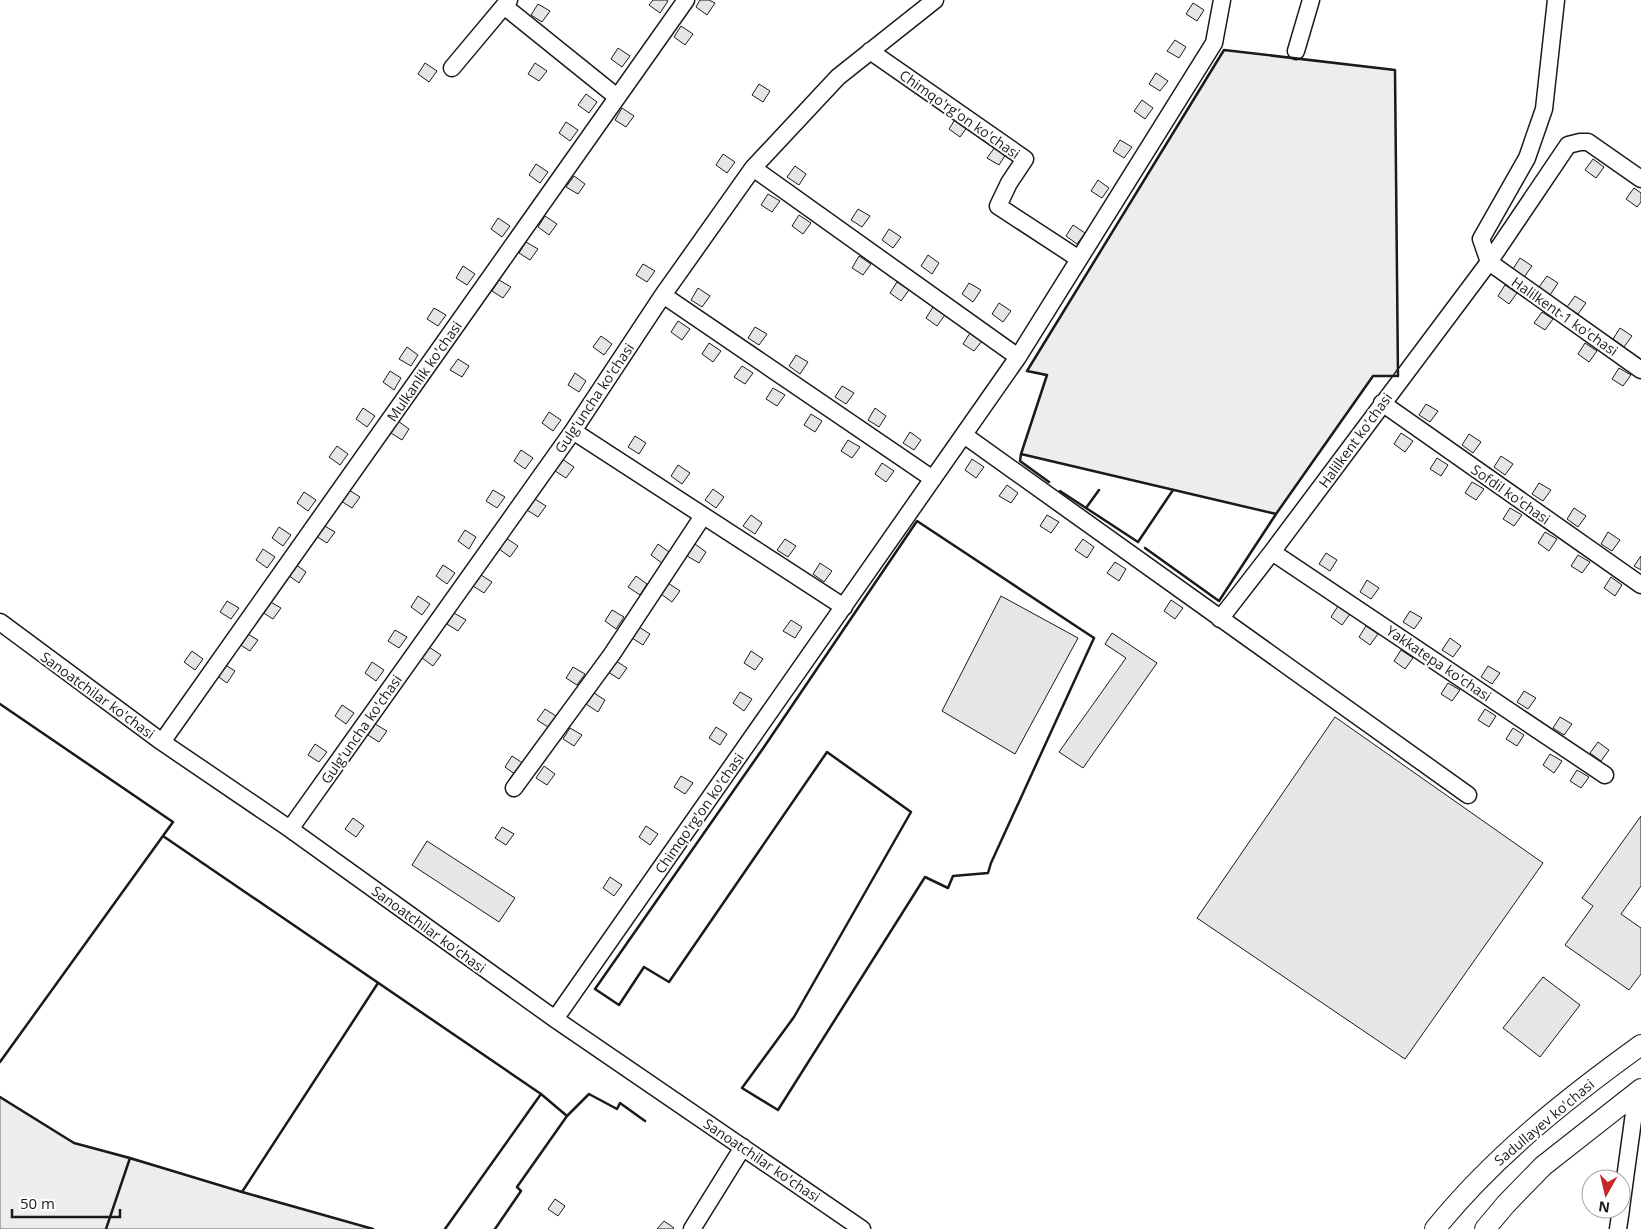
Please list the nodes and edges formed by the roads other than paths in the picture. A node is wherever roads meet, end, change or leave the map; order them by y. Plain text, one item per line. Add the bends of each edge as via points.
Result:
1 (686, 0) edge
2 (935, 0) edge
3 (1222, 0) edge
4 (1312, 0) edge
5 (1556, 0) edge
6 (506, 3) edge
7 (1296, 51) dead end
8 (870, 52) junction
9 (452, 68) dead end
10 (617, 97) junction
11 (753, 168) junction
12 (1641, 179) edge
13 (1079, 259) junction
14 (1489, 262) junction
15 (663, 296) junction
16 (1018, 357) junction
17 (1641, 370) edge
18 (1382, 403) junction
19 (573, 431) junction
20 (964, 435) junction
21 (933, 479) junction
22 (703, 516) junction
23 (1272, 552) junction
24 (1641, 585) edge
25 (844, 607) junction
26 (1220, 619) junction
27 (0, 622) edge
28 (162, 742) junction
29 (1605, 775) dead end
30 (514, 788) dead end
31 (1468, 795) dead end
32 (290, 829) junction
33 (555, 1019) junction
34 (1641, 1045) edge
35 (1639, 1090) edge
36 (743, 1147) junction
37 (1627, 1169) edge
38 (692, 1229) edge
39 (862, 1229) edge
40 (1435, 1229) edge
41 (1485, 1229) edge

1 - 10 street, Mulkanlik ko'chasi
2 - 8 street, Gulg'uncha ko'chasi
3 - 13 street, Chimqo'rg'on ko'chasi via 1214,43
4 - 7 street
5 - 14 street via 1544,109 1527,158 1481,239
6 - 9 street
6 - 10 street
8 - 11 street, Gulg'uncha ko'chasi via 838,77
8 - 13 street, Chimqo'rg'on ko'chasi via 1025,159 998,206
10 - 28 street, Mulkanlik ko'chasi
11 - 15 street, Gulg'uncha ko'chasi
11 - 16 street
12 - 14 street, Halilkent ko'chasi via 1588,142 1568,145
13 - 16 street, Chimqo'rg'on ko'chasi
14 - 17 street, Halilkent-1 ko'chasi
14 - 18 street, Halilkent ko'chasi
15 - 19 street, Gulg'uncha ko'chasi
15 - 21 street
16 - 20 street, Chimqo'rg'on ko'chasi
18 - 23 street, Halilkent ko'chasi
18 - 24 street, Sofdil ko'chasi
19 - 22 street
19 - 32 street, Gulg'uncha ko'chasi
20 - 21 street, Chimqo'rg'on ko'chasi
20 - 26 street
21 - 25 street, Chimqo'rg'on ko'chasi
22 - 25 street
22 - 30 street via 612,654
23 - 26 street, Halilkent ko'chasi
23 - 29 street, Yakkatepa ko'chasi
25 - 33 street, Chimqo'rg'on ko'chasi
26 - 31 street
27 - 28 street, Sanoatchilar ko'chasi
28 - 32 street, Sanoatchilar ko'chasi
32 - 33 street, Sanoatchilar ko'chasi
33 - 36 street, Sanoatchilar ko'chasi
34 - 40 main road, Sadullayev ko'chasi via 1533,1128 1452,1207
35 - 37 street
35 - 41 main road via 1543,1166
36 - 38 street
36 - 39 street, Sanoatchilar ko'chasi

